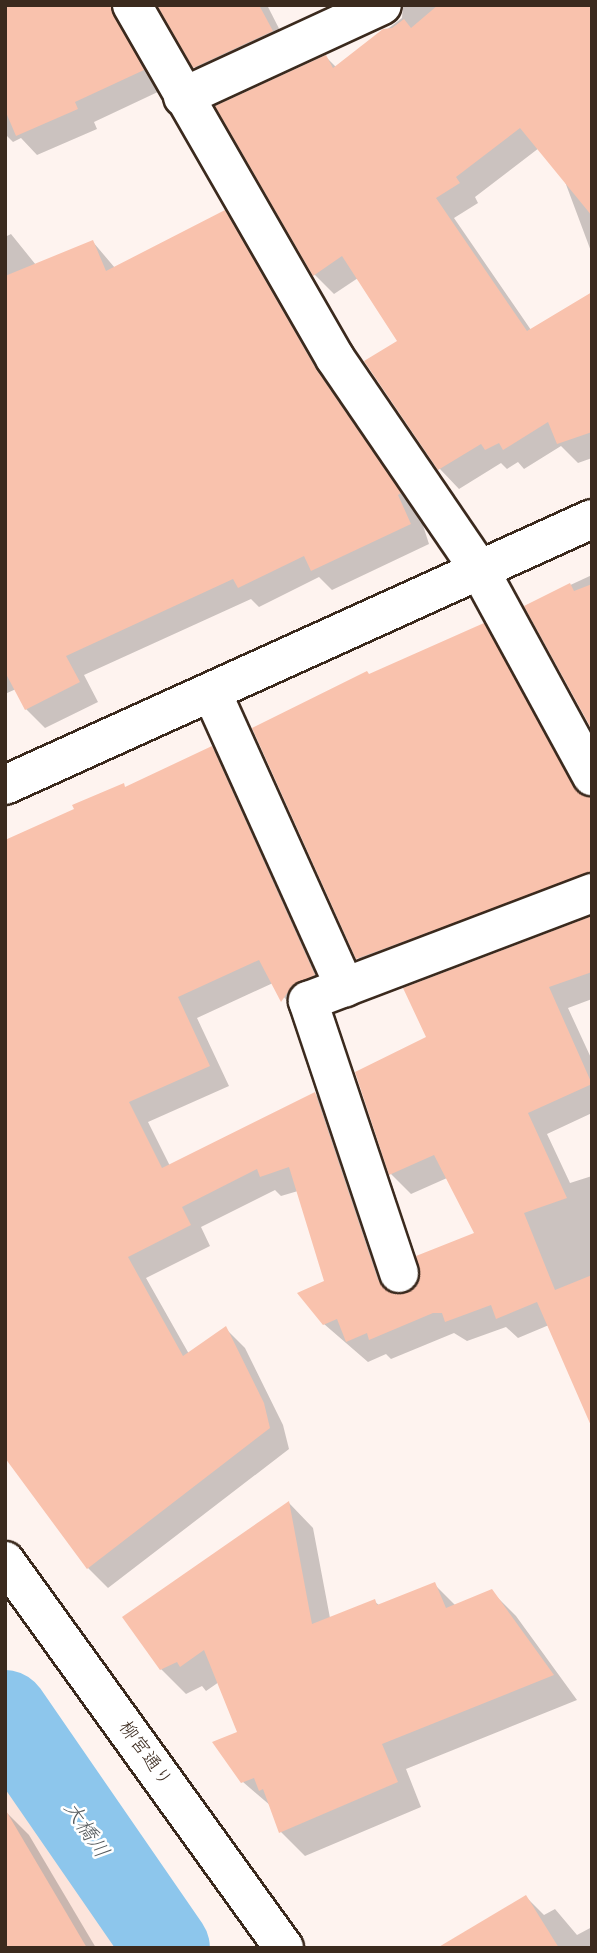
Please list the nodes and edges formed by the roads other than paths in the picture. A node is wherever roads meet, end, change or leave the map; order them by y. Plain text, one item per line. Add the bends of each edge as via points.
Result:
1 (132, 5) edge
2 (382, 5) edge
3 (183, 97) junction
4 (592, 519) edge
5 (479, 569) junction
6 (212, 693) junction
7 (592, 776) edge
8 (5, 785) edge
9 (592, 893) edge
10 (345, 987) junction
11 (400, 1273) dead end
12 (5, 1561) edge
13 (284, 1948) edge

1 - 3 street
2 - 3 street
3 - 5 street via 335,358
4 - 5 street
5 - 6 street
5 - 7 street
6 - 8 street
6 - 10 street
9 - 10 street
10 - 11 street via 307,1001
12 - 13 street, 柳宮通り

